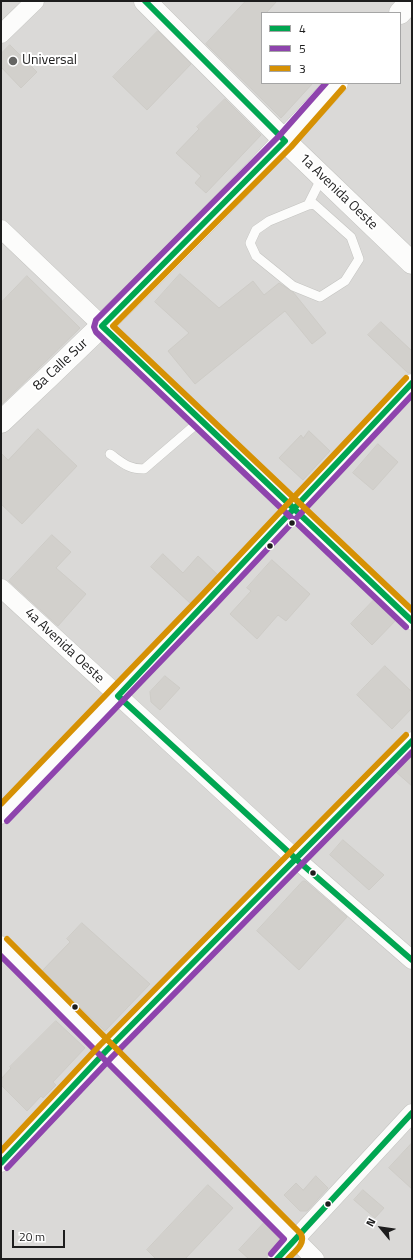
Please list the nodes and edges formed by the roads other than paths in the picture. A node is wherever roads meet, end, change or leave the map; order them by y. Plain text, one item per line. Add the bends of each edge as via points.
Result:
1 (35, 1) edge
2 (145, 1) edge
3 (411, 1) edge
4 (401, 12) edge
5 (1, 34) edge
6 (336, 84) edge
7 (285, 141) junction
8 (322, 177) junction
9 (308, 205) junction
10 (1, 230) edge
11 (412, 263) edge
12 (102, 326) junction
13 (412, 383) edge
14 (201, 420) junction
15 (1, 422) edge
16 (110, 454) dead end
17 (294, 509) junction
18 (1, 588) edge
19 (412, 621) edge
20 (118, 696) junction
21 (412, 741) edge
22 (1, 815) edge
23 (296, 858) junction
24 (1, 946) edge
25 (412, 960) edge
26 (106, 1051) junction
27 (412, 1113) edge
28 (1, 1163) edge
29 (296, 1239) junction
30 (277, 1259) edge
31 (315, 1259) edge

1 - 5 street
2 - 7 street, 1a Avenida Oeste
3 - 4 street
6 - 7 street, 8a Calle Sur
7 - 8 street, 1a Avenida Oeste
7 - 12 street, 8a Calle Sur
8 - 9 lane
8 - 11 street, 1a Avenida Oeste
9 - 9 lane via 314,204 351,237 359,259 345,281 320,296 293,286 256,256 250,243 256,230 269,221
10 - 12 street
12 - 14 street
12 - 15 street, 8a Calle Sur
13 - 17 street
14 - 16 lane via 144,469 134,469
14 - 17 street
17 - 19 street
17 - 20 street
18 - 20 street, 4a Avenida Oeste
20 - 22 street
20 - 23 street, 4a Avenida Oeste
21 - 23 street
23 - 25 street, 4a Avenida Oeste
23 - 26 street
24 - 26 street
26 - 28 street
26 - 29 street
27 - 29 street
29 - 30 street
29 - 31 street

